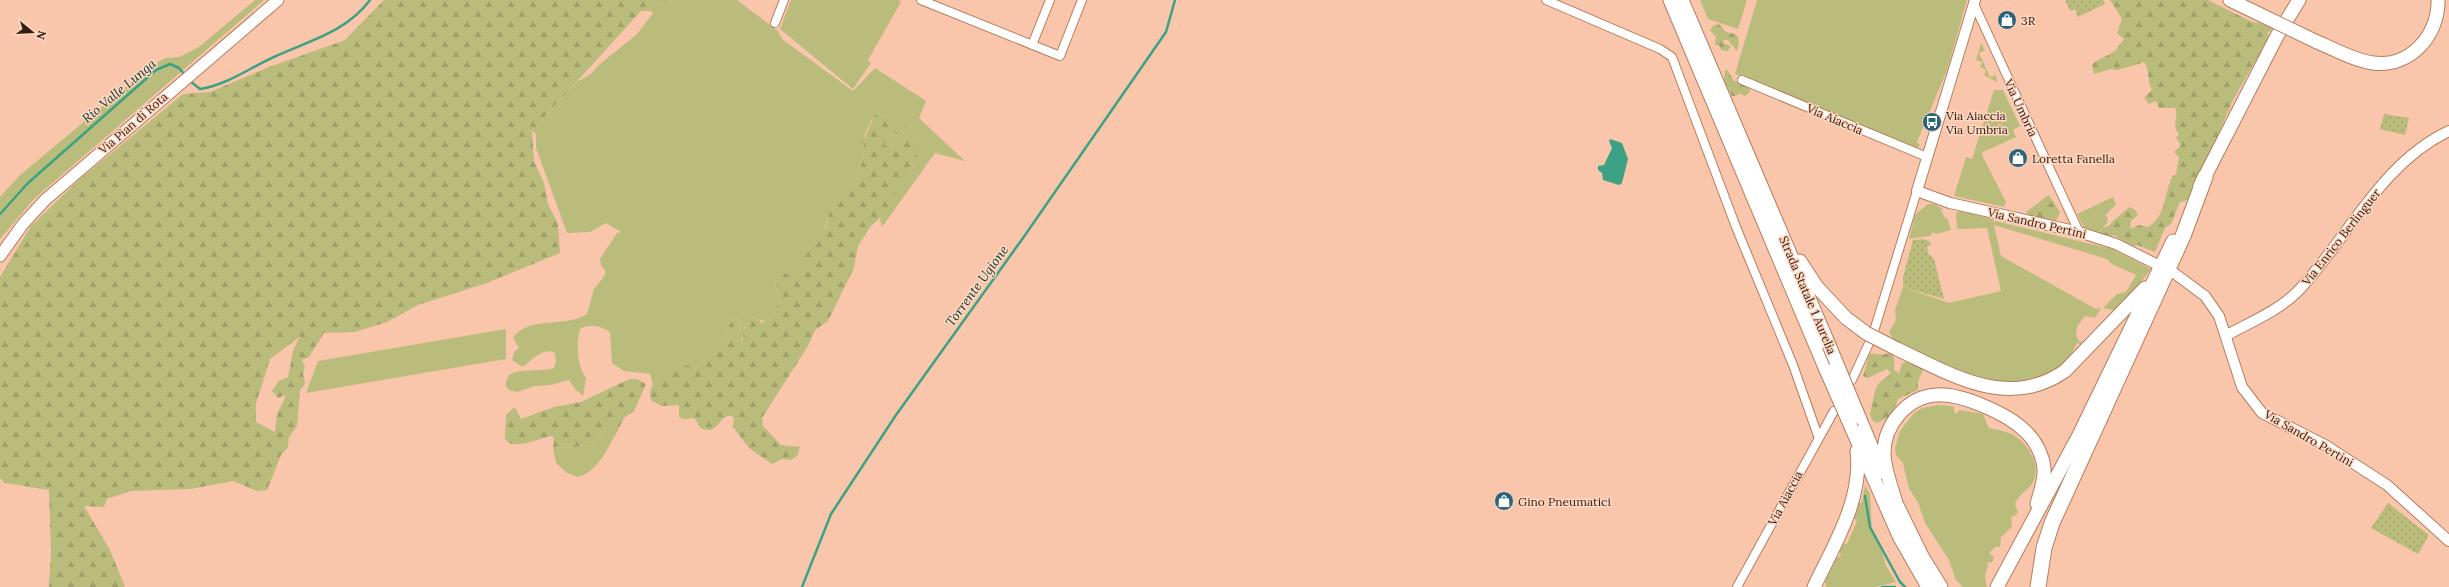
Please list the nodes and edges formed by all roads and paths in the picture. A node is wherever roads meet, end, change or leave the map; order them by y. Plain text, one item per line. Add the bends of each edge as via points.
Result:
1 (278, 0) edge
2 (784, 0) edge
3 (922, 0) edge
4 (1050, 0) edge
5 (1082, 0) edge
6 (1546, 0) edge
7 (1670, 0) edge
8 (1682, 0) edge
9 (2230, 0) edge
10 (2299, 0) edge
11 (2310, 0) edge
12 (2438, 0) edge
13 (1974, 2) edge
14 (775, 23) dead end
15 (1032, 45) junction
16 (2258, 71) junction
17 (1742, 80) dead end
18 (2449, 131) edge
19 (1927, 157) junction
20 (2205, 177) junction
21 (1917, 191) junction
22 (1778, 225) junction
23 (2079, 232) junction
24 (0, 256) edge
25 (2159, 262) junction
26 (2174, 273) dead end
27 (1874, 331) dead end
28 (2227, 335) junction
29 (1870, 341) dead end
30 (1852, 380) dead end
31 (1834, 411) dead end
32 (1854, 434) junction
33 (1818, 436) junction
34 (1897, 507) junction
35 (2031, 525) junction
36 (2449, 541) edge
37 (1737, 587) edge
38 (1814, 587) edge
39 (1928, 587) edge
40 (1941, 587) edge
41 (1997, 587) edge
42 (2038, 587) edge

1 - 24 main road, Via Pian di Rota via 45,200 23,224
2 - 14 street
3 - 15 street
4 - 15 street
5 - 15 street via 1060,56
6 - 33 street via 1660,49 1672,57 1736,227 1793,364
7 - 32 highway, Strada Statale 1 Aurelia, bridge
8 - 22 highway, Strada Statale 1 Aurelia
9 - 12 highway, bridge via 2315,41 2362,61 2380,64 2394,62 2414,52 2427,39 2434,24
10 - 16 highway
11 - 16 highway
13 - 19 street
13 - 23 street, Via Umbria
16 - 20 highway
17 - 19 street, Via Aiaccia
18 - 28 street, Via Enrico Berlinguer via 2408,160 2380,187 2299,290 2279,306
19 - 21 street
20 - 25 highway
20 - 42 highway via 2180,242 2052,523 2044,548
21 - 23 street, Via Sandro Pertini via 1950,203
21 - 27 street
22 - 25 highway, bridge via 1817,287 1846,318 1866,333 1979,385 2005,389 2038,385 2056,376 2077,359 2144,289
22 - 34 highway, Strada Statale 1 Aurelia, bridge
23 - 25 street, Via Sandro Pertini
25 - 35 highway via 2079,435
26 - 28 street, Via Sandro Pertini via 2205,296 2219,316
28 - 36 street, Via Sandro Pertini via 2242,387 2262,412 2326,445 2387,485
29 - 30 street
31 - 33 street, Via Aiaccia
32 - 38 highway via 1859,475 1856,493
32 - 39 highway, Strada Statale 1 Aurelia via 1899,536
33 - 37 street, Via Aiaccia
34 - 35 highway via 1884,454 1888,431 1898,415 1920,399 1950,395 1977,404 2012,421 2026,431 2036,445 2044,469
34 - 40 highway, Strada Statale 1 Aurelia
35 - 41 highway

